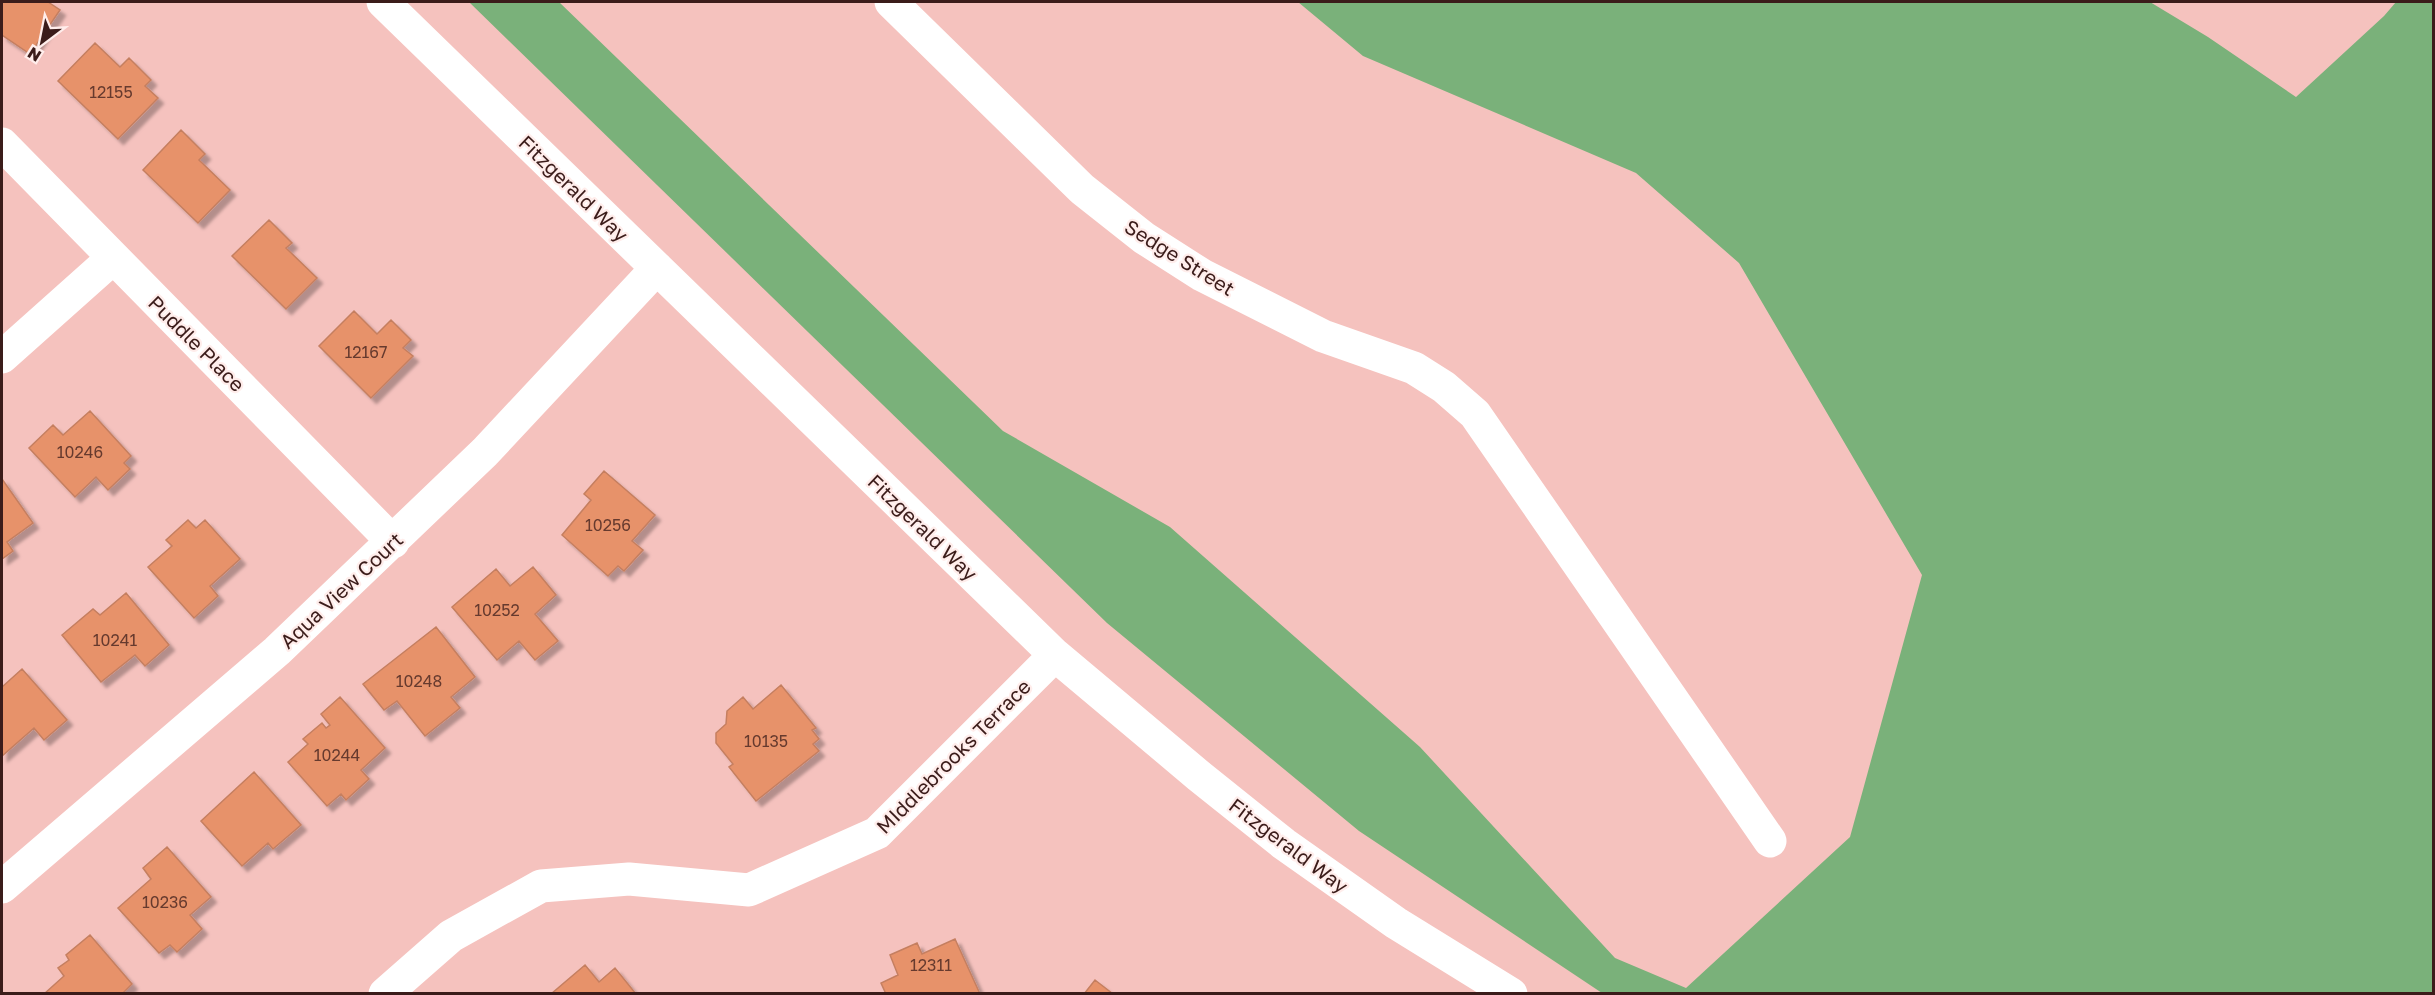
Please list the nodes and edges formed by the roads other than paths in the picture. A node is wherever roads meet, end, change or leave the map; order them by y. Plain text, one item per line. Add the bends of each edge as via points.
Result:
1 (383, 2) edge
2 (891, 2) edge
3 (2, 144) edge
4 (113, 258) junction
5 (657, 268) junction
6 (2, 357) edge
7 (393, 542) junction
8 (1055, 655) junction
9 (1770, 841) dead end
10 (2, 887) edge
11 (385, 993) edge
12 (1511, 993) edge

1 - 5 street, Fitzgerald Way
2 - 9 street, Sedge Street via 1082,189 1144,238 1202,275 1323,336 1414,368 1475,414
3 - 4 street, Puddle Place
4 - 6 street
4 - 7 street, Puddle Place
5 - 7 street, Aqua View Court via 485,452
5 - 8 street, Fitzgerald Way
7 - 10 street, Aqua View Court via 277,651
8 - 11 street, MIddlebrooks Terrace via 877,833 749,890 629,879 541,886 451,936
8 - 12 street, Fitzgerald Way via 1284,844 1396,923

